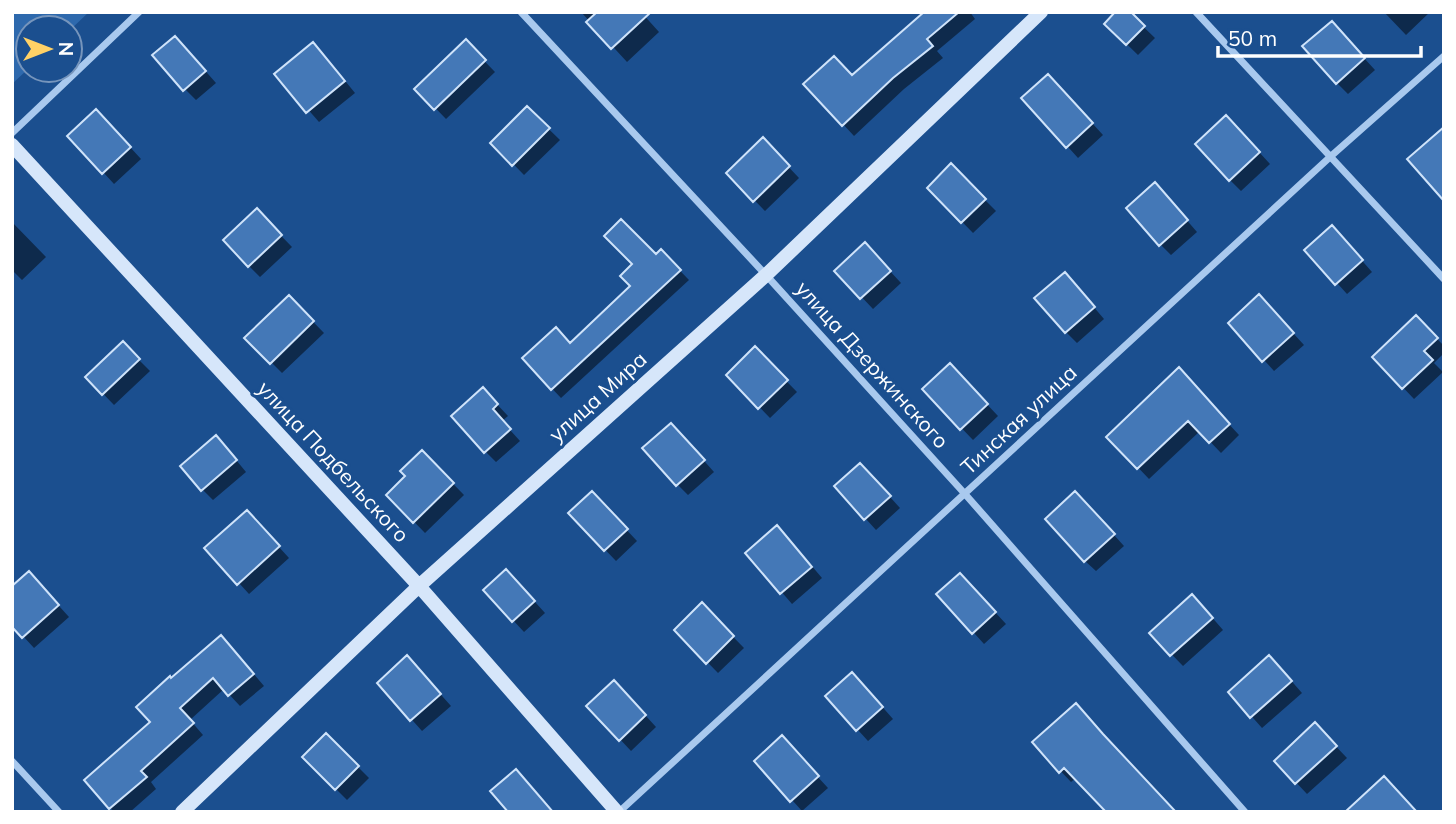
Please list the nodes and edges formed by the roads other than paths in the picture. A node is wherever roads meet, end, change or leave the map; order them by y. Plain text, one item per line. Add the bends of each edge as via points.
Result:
1 (139, 12) edge
2 (521, 12) edge
3 (1041, 12) edge
4 (1196, 12) edge
5 (1444, 56) edge
6 (12, 133) edge
7 (12, 145) edge
8 (1330, 157) junction
9 (766, 275) junction
10 (1444, 279) edge
11 (965, 494) junction
12 (419, 586) junction
13 (12, 761) edge
14 (59, 812) edge
15 (182, 812) edge
16 (618, 812) edge
17 (1245, 812) edge

1 - 6 street
2 - 9 street, улица Дзержинского
3 - 9 main road, улица Мира
4 - 8 street
5 - 8 street, Тинская улица
7 - 12 main road, улица Подбельского
8 - 10 street
8 - 11 street, Тинская улица
9 - 11 street, улица Дзержинского
9 - 12 main road, улица Мира
11 - 16 street, Тинская улица
11 - 17 street, улица Дзержинского
12 - 15 main road, улица Мира
12 - 16 main road, улица Подбельского
13 - 14 street

